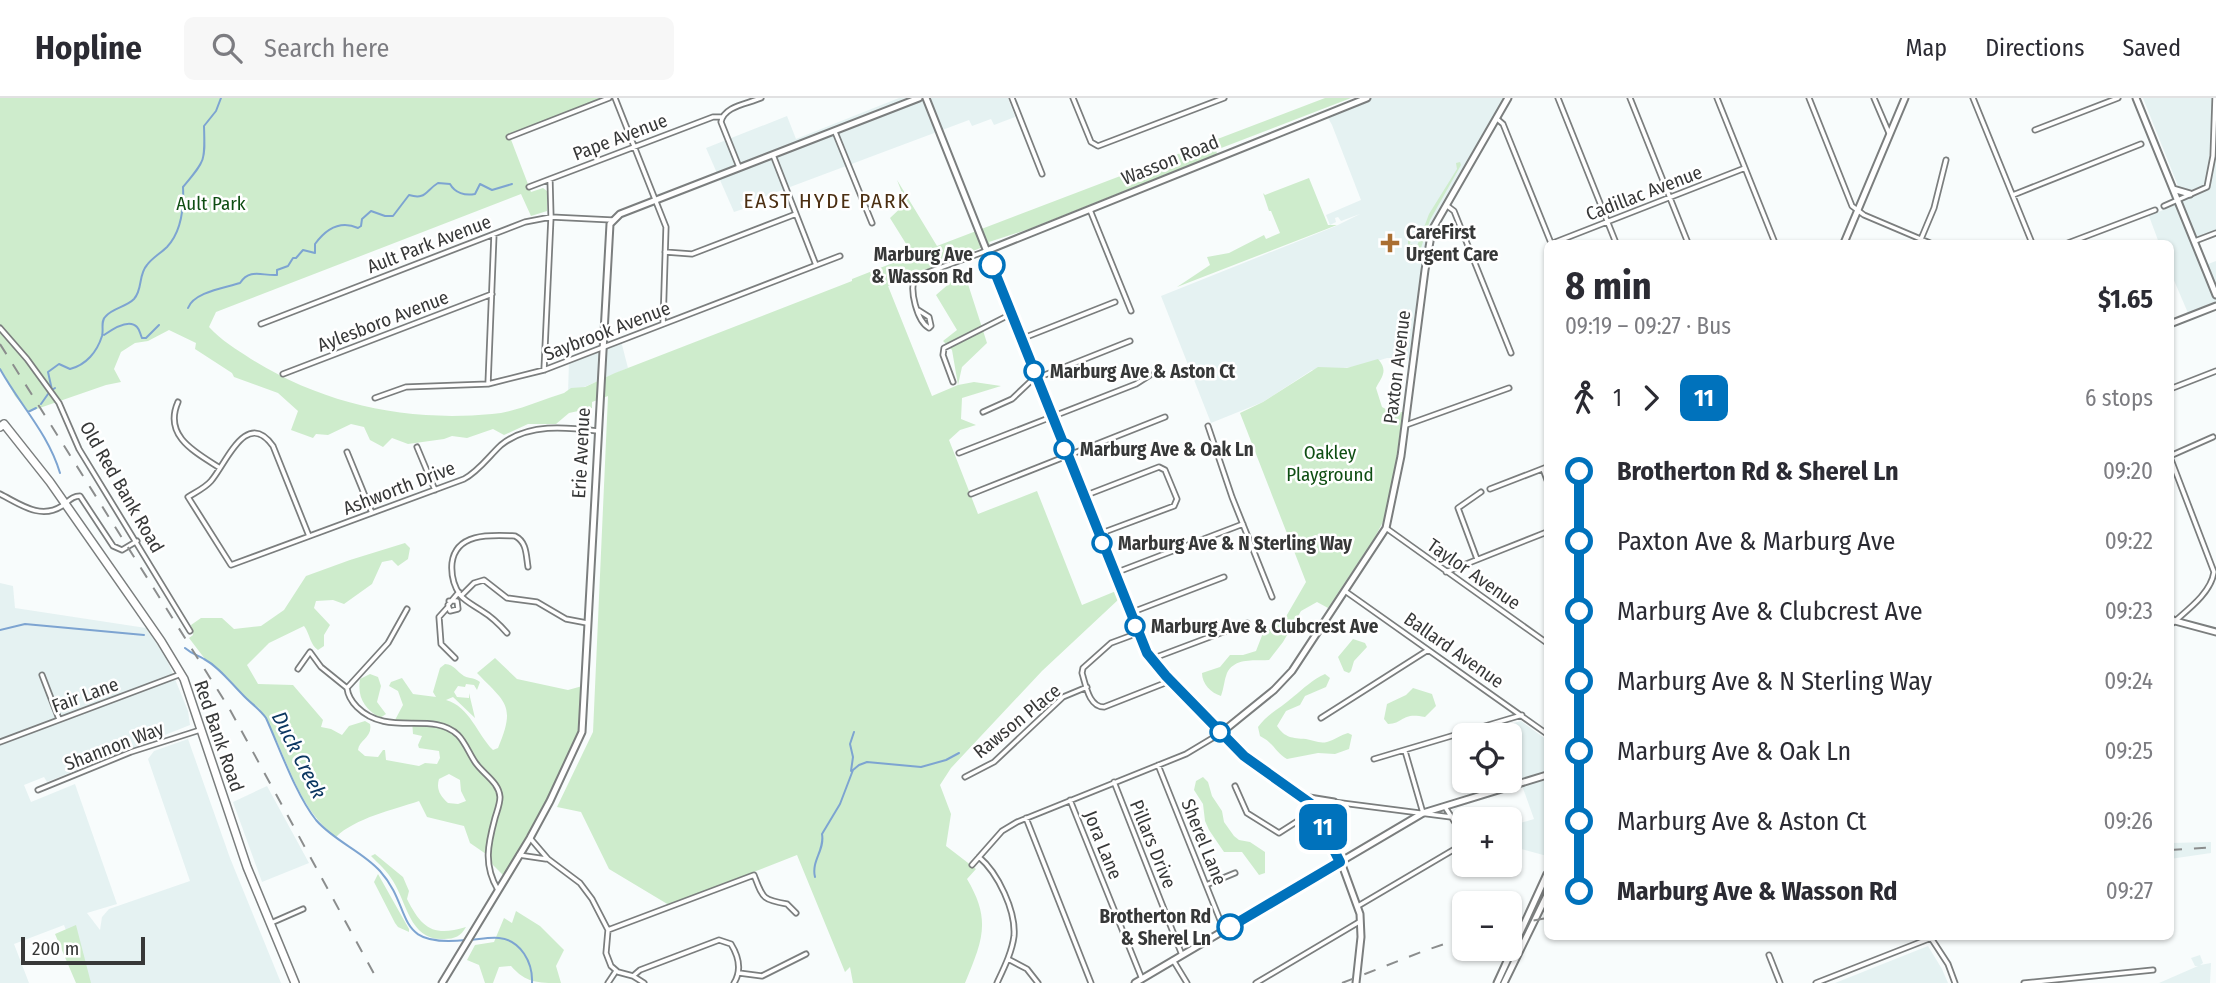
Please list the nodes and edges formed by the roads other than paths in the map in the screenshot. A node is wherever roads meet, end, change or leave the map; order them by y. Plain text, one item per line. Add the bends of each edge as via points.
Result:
1 (609, 98) edge
2 (615, 98) edge
3 (761, 98) edge
4 (919, 98) edge
5 (926, 98) edge
6 (1012, 98) edge
7 (1073, 98) edge
8 (1224, 98) edge
9 (1367, 98) edge
10 (1508, 98) edge
11 (1558, 98) edge
12 (1630, 98) edge
13 (1717, 98) edge
14 (1809, 98) edge
15 (1874, 98) edge
16 (1905, 98) edge
17 (1973, 98) edge
18 (2118, 98) edge
19 (2136, 98) edge
20 (2216, 98) edge
21 (723, 115) junction
22 (1496, 118) junction
23 (2035, 130) dead end
24 (835, 132) junction
25 (1890, 135) junction
26 (509, 137) dead end
27 (2141, 144) dead end
28 (635, 146) junction
29 (773, 155) junction
30 (1946, 160) dead end
31 (1745, 167) junction
32 (740, 169) junction
33 (1042, 174) dead end
34 (550, 179) junction
35 (529, 187) dead end
36 (2174, 189) junction
37 (2190, 194) junction
38 (2012, 195) junction
39 (1669, 198) junction
40 (2178, 199) junction
41 (656, 200) junction
42 (1446, 205) junction
43 (2164, 206) dead end
44 (1090, 210) junction
45 (2155, 210) dead end
46 (1858, 211) junction
47 (796, 214) junction
48 (551, 216) junction
49 (612, 220) junction
50 (1608, 222) junction
51 (872, 223) dead end
52 (2216, 233) edge
53 (495, 234) junction
54 (1921, 239) joint
55 (1551, 240) edge
56 (1560, 240) edge
57 (1615, 240) edge
58 (1687, 240) edge
59 (1774, 240) edge
60 (1845, 240) edge
61 (2031, 240) edge
62 (2076, 240) edge
63 (2195, 242) junction
64 (985, 248) junction
65 (665, 252) junction
66 (840, 256) dead end
67 (816, 265) junction
68 (492, 294) junction
69 (2216, 295) edge
70 (1115, 302) dead end
71 (2216, 306) edge
72 (918, 310) junction
73 (1131, 311) dead end
74 (1011, 314) junction
75 (2174, 322) edge
76 (261, 324) dead end
77 (663, 325) junction
78 (0, 328) edge
79 (1021, 339) junction
80 (1130, 341) dead end
81 (603, 348) junction
82 (1511, 354) dead end
83 (544, 370) junction
84 (2216, 371) edge
85 (283, 374) dead end
86 (1150, 375) dead end
87 (1036, 378) junction
88 (953, 382) dead end
89 (488, 384) junction
90 (2174, 387) edge
91 (1509, 388) dead end
92 (375, 398) dead end
93 (178, 402) dead end
94 (983, 412) dead end
95 (1052, 417) junction
96 (1165, 417) dead end
97 (3, 424) edge
98 (1406, 425) junction
99 (1208, 426) dead end
100 (598, 431) junction
101 (0, 435) edge
102 (2213, 437) dead end
103 (416, 447) dead end
104 (347, 452) dead end
105 (959, 453) dead end
106 (2174, 454) edge
107 (1068, 456) junction
108 (2174, 467) edge
109 (220, 468) junction
110 (1544, 468) edge
111 (1490, 489) dead end
112 (435, 490) junction
113 (1481, 492) dead end
114 (0, 494) edge
115 (971, 494) dead end
116 (1084, 496) junction
117 (65, 504) junction
118 (372, 513) junction
119 (1243, 524) junction
120 (1386, 528) junction
121 (1544, 533) edge
122 (1099, 534) junction
123 (309, 536) junction
124 (136, 541) junction
125 (1477, 559) junction
126 (528, 568) dead end
127 (1446, 572) junction
128 (1115, 573) junction
129 (1224, 577) dead end
130 (1344, 590) junction
131 (461, 596) junction
132 (1272, 597) dead end
133 (449, 601) junction
134 (459, 606) junction
135 (448, 607) junction
136 (407, 610) dead end
137 (1130, 613) junction
138 (2174, 619) edge
139 (2174, 621) edge
140 (1247, 623) dead end
141 (589, 624) junction
142 (190, 631) dead end
143 (2216, 632) edge
144 (507, 633) dead end
145 (1138, 633) junction
146 (1544, 641) edge
147 (1428, 650) junction
148 (455, 659) dead end
149 (1152, 659) junction
150 (298, 669) dead end
151 (181, 674) junction
152 (43, 676) dead end
153 (1170, 680) junction
154 (1087, 687) junction
155 (347, 688) junction
156 (1522, 715) junction
157 (1321, 718) dead end
158 (59, 719) junction
159 (200, 730) junction
160 (1544, 732) edge
161 (1222, 733) junction
162 (0, 742) edge
163 (1405, 751) junction
164 (1374, 759) dead end
165 (1158, 765) junction
166 (1544, 776) edge
167 (965, 777) dead end
168 (1114, 782) junction
169 (1235, 786) dead end
170 (38, 790) dead end
171 (1303, 797) junction
172 (1070, 800) junction
173 (1335, 802) junction
174 (1444, 806) junction
175 (1315, 810) junction
176 (1423, 813) junction
177 (1451, 817) joint
178 (1026, 818) junction
179 (530, 838) junction
180 (1452, 849) edge
181 (520, 855) junction
182 (979, 857) junction
183 (548, 859) junction
184 (1340, 862) junction
185 (972, 865) dead end
186 (1235, 873) dead end
187 (1544, 881) edge
188 (1206, 885) junction
189 (498, 890) junction
190 (1544, 901) edge
191 (1358, 906) junction
192 (303, 909) dead end
193 (796, 914) dead end
194 (1361, 921) junction
195 (271, 923) junction
196 (608, 929) junction
197 (1224, 930) junction
198 (1926, 940) edge
199 (1932, 940) edge
200 (806, 954) dead end
201 (1769, 954) dead end
202 (1182, 955) junction
203 (1008, 959) junction
204 (1173, 960) junction
205 (2153, 970) dead end
206 (616, 971) junction
207 (738, 973) junction
208 (633, 976) junction
209 (1142, 979) junction
210 (295, 983) edge
211 (445, 983) edge
212 (608, 983) edge
213 (644, 983) edge
214 (734, 983) edge
215 (997, 983) edge
216 (1038, 983) edge
217 (1091, 983) edge
218 (1135, 983) edge
219 (1187, 983) edge
220 (1256, 983) edge
221 (1356, 983) edge
222 (1497, 983) edge
223 (1504, 983) edge
224 (1780, 983) edge
225 (1816, 983) edge
226 (1955, 983) edge
227 (2024, 983) edge

1 - 26 street
2 - 28 street
3 - 21 street, Pape Avenue
4 - 24 street
5 - 64 street
6 - 33 street
7 - 8 street via 1095,146
9 - 44 street, Wasson Road
10 - 22 street, Paxton Avenue
11 - 50 street
12 - 39 street
13 - 31 street
14 - 46 street via 1852,206
15 - 25 street
16 - 25 street
17 - 38 street
18 - 23 street
19 - 36 street
20 - 37 street via 2207,187
21 - 28 street, Pape Avenue
21 - 32 street via 721,122
22 - 42 street, Paxton Avenue
22 - 55 street via 1503,124
24 - 29 street
24 - 51 street
25 - 46 street
27 - 38 street
28 - 34 street, Pape Avenue
28 - 41 street
29 - 32 street
29 - 47 street
30 - 54 street
31 - 39 street, Cadillac Avenue
31 - 59 street
32 - 41 street
34 - 35 street, Pape Avenue
34 - 48 street
36 - 37 street
36 - 40 street
37 - 40 street
38 - 61 street
39 - 50 street, Cadillac Avenue
39 - 58 street
40 - 43 street
40 - 63 street
41 - 49 street
41 - 65 street via 666,227
42 - 82 street via 1454,211
42 - 98 street, Paxton Avenue via 1429,240
44 - 64 street, Wasson Road
44 - 73 street
45 - 62 street
46 - 54 street
46 - 60 street
47 - 65 street via 692,254
47 - 67 street
48 - 49 street, Ault Park Avenue
48 - 53 street, Ault Park Avenue
48 - 83 street
49 - 81 street, Erie Avenue
50 - 56 street, Cadillac Avenue
50 - 57 street
52 - 63 street
53 - 68 street
53 - 76 street, Ault Park Avenue
63 - 69 street
64 - 72 street via 915,278
64 - 74 street
65 - 77 street
66 - 67 street, Saybrook Avenue
67 - 77 street, Saybrook Avenue
68 - 85 street, Aylesboro Avenue
68 - 89 street
70 - 79 street
71 - 75 street
72 - 72 street via 923,324 929,328 929,317
74 - 79 street
74 - 88 street via 944,348
77 - 81 street, Saybrook Avenue
78 - 124 street, Old Red Bank Road via 59,403 79,449
79 - 87 street
80 - 87 street
81 - 83 street, Saybrook Avenue
81 - 100 street, Erie Avenue
83 - 89 street, Saybrook Avenue
84 - 90 street
86 - 95 street
87 - 94 street via 1012,399
87 - 95 street
89 - 92 street, Saybrook Avenue via 415,386
91 - 98 street
93 - 109 street via 174,419 179,436
95 - 105 street
95 - 107 street
96 - 107 street
97 - 101 highway
97 - 117 highway, Red Bank Road
98 - 120 street, Paxton Avenue
99 - 119 street
100 - 112 street, Ashworth Drive via 546,428 523,432 469,476
100 - 141 street, Erie Avenue
102 - 106 street
103 - 112 street
104 - 118 street
107 - 115 street
107 - 116 street
108 - 138 street via 2214,572 2203,594
109 - 123 street via 242,437 265,437 273,446
109 - 123 street, Ashworth Drive via 211,481 188,497 231,565
110 - 111 street
112 - 118 street, Ashworth Drive
113 - 125 street via 1458,508
114 - 117 street via 42,512
116 - 122 street
116 - 122 street via 1159,467 1171,484 1177,501 1174,506
117 - 124 street via 75,496 83,497 117,549
117 - 151 highway, Red Bank Road
118 - 123 street, Ashworth Drive
119 - 128 street
119 - 132 street
120 - 127 street, Taylor Avenue
120 - 130 street, Paxton Avenue
121 - 125 street
122 - 128 street
124 - 142 street, Old Red Bank Road
125 - 127 street
126 - 131 street via 519,537 473,538 455,550 452,560 453,580
127 - 146 street, Taylor Avenue
128 - 137 street
129 - 137 street
130 - 147 street, Ballard Avenue
130 - 161 street, Paxton Avenue via 1292,671
131 - 133 street
131 - 134 street
131 - 141 street via 484,580 507,598 537,602 566,619
131 - 144 street
133 - 134 street via 456,600
133 - 135 street
134 - 135 street via 454,611
135 - 148 street via 439,617 441,644
136 - 155 street via 388,643
137 - 145 street
139 - 143 street
140 - 149 street
141 - 179 street, Erie Avenue via 582,732
145 - 149 street
145 - 154 street via 1111,643 1084,666
147 - 156 street, Ballard Avenue
147 - 157 street
149 - 153 street
150 - 155 street via 310,652
151 - 158 street, Fair Lane
151 - 159 highway, Red Bank Road
152 - 158 street
153 - 154 street via 1101,708 1094,704
153 - 161 street
154 - 167 street, Rawson Place via 1063,697 994,762
155 - 189 street via 352,702 376,720 422,723 455,732 496,785 500,799 486,853
156 - 160 street, Ballard Avenue
156 - 163 street
158 - 162 street, Fair Lane
159 - 170 street, Shannon Way
159 - 195 highway, Red Bank Road
161 - 165 street, Paxton Avenue
161 - 171 street via 1253,764
163 - 164 street
163 - 176 street
165 - 168 street, Paxton Avenue
165 - 188 street, Sherel Lane
166 - 174 street
168 - 172 street, Paxton Avenue
168 - 202 street, Pillars Drive
169 - 175 street via 1247,813 1279,833
171 - 173 street
171 - 175 street
172 - 178 street, Paxton Avenue
172 - 209 street, Jora Lane
173 - 175 street
173 - 176 street
174 - 176 street
174 - 177 street
175 - 184 street
176 - 177 street
176 - 184 street
178 - 182 street, Paxton Avenue via 1002,831
178 - 217 street
179 - 181 street, Erie Avenue
179 - 183 street
180 - 191 street
181 - 183 street
181 - 189 street, Erie Avenue
182 - 185 street, Paxton Avenue
182 - 203 street via 994,873 1012,917 1014,937
183 - 196 street via 580,883
184 - 191 street
184 - 197 street
186 - 188 street
187 - 222 street
188 - 197 street, Sherel Lane
189 - 211 street, Erie Avenue
190 - 223 street
191 - 194 street
192 - 195 street
193 - 196 street via 787,904 764,898 754,875
194 - 220 street
194 - 221 street
195 - 210 highway, Red Bank Road
196 - 206 street via 607,957
197 - 202 street
198 - 225 street
199 - 226 street
200 - 207 street via 762,976
201 - 224 street
202 - 204 street
203 - 215 street
203 - 216 street via 1027,969
204 - 209 street
204 - 219 street
205 - 227 street
206 - 208 street
206 - 212 street
207 - 208 street via 733,946 719,940
207 - 214 street
208 - 213 street
209 - 218 street

